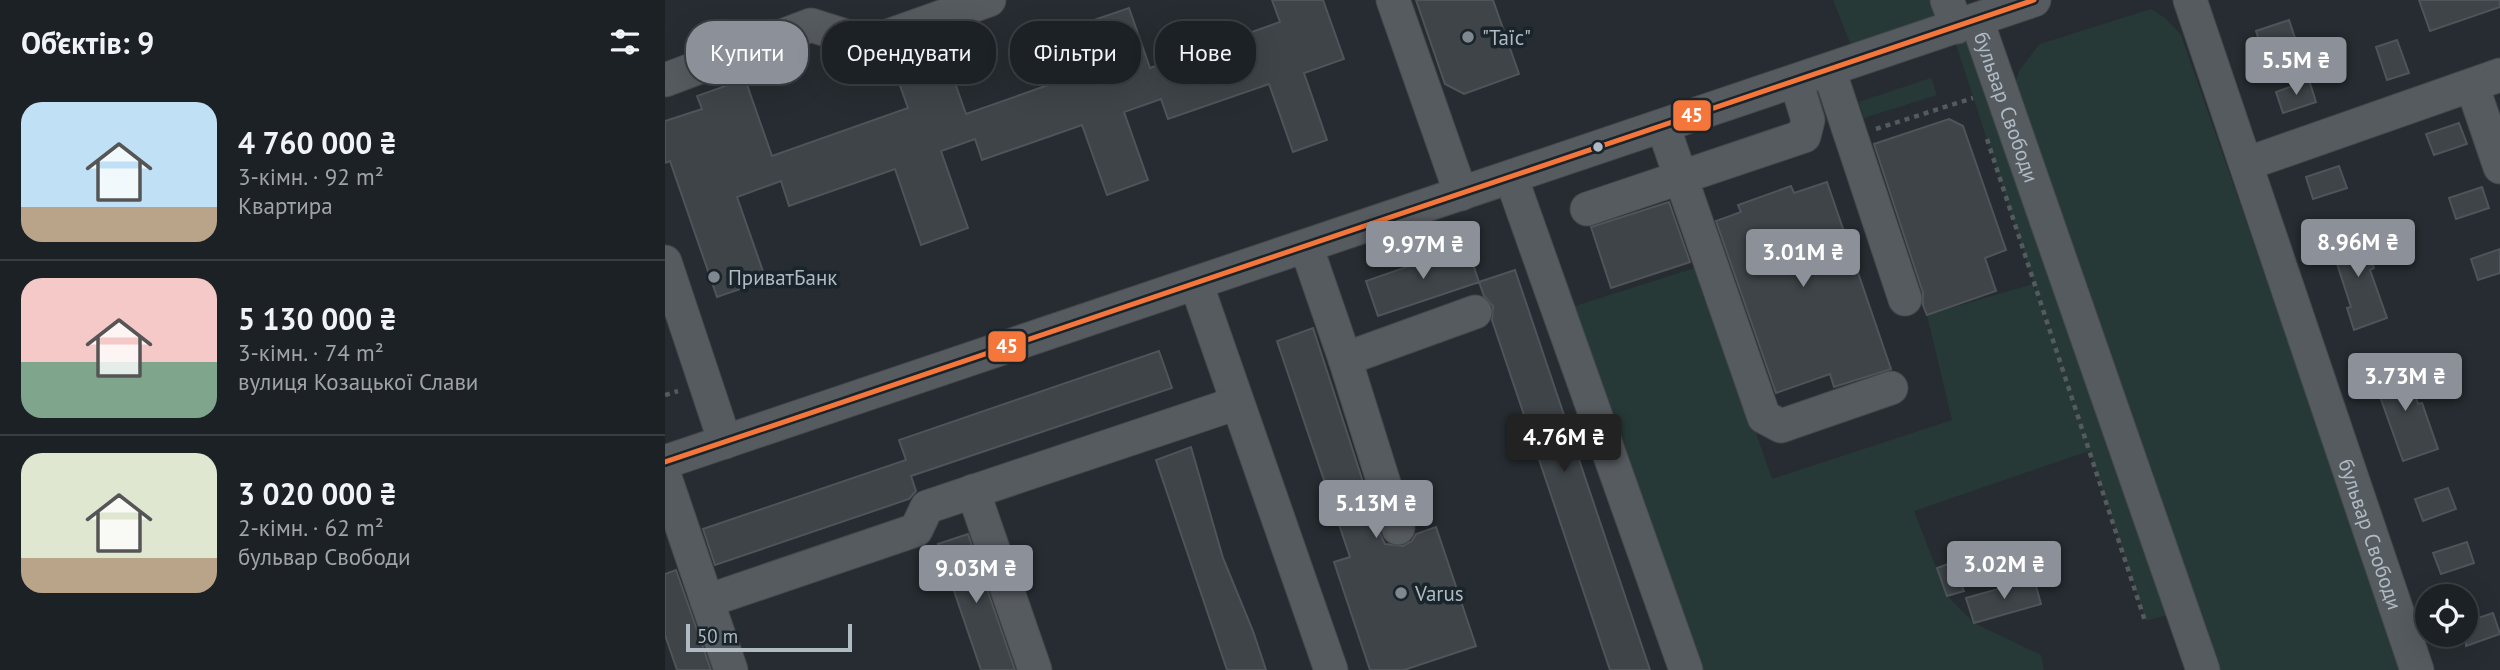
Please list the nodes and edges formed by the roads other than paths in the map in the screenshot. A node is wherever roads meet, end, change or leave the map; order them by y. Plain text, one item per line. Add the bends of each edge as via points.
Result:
1 (989, 0) edge
2 (1393, 0) edge
3 (2034, 0) edge
4 (2190, 0) edge
5 (1960, 16) edge
6 (1829, 70) junction
7 (665, 80) edge
8 (2486, 80) edge
9 (1796, 81) junction
10 (1663, 126) junction
11 (2246, 164) junction
12 (2500, 167) edge
13 (1511, 177) junction
14 (1461, 194) junction
15 (1587, 209) dead end
16 (1306, 246) junction
17 (665, 262) edge
18 (1196, 283) junction
19 (1905, 299) dead end
20 (1475, 312) dead end
21 (1345, 359) junction
22 (1891, 388) dead end
23 (1237, 404) junction
24 (725, 442) junction
25 (665, 462) edge
26 (665, 477) edge
27 (973, 491) junction
28 (1398, 528) dead end
29 (707, 601) junction
30 (731, 670) edge
31 (1035, 670) edge
32 (1331, 670) edge
33 (1686, 670) edge
34 (2203, 670) edge
35 (2417, 670) edge

1 - 7 street via 868,43 811,25
2 - 14 street
3 - 5 street
4 - 11 street, бульвар Свободи
5 - 6 street
5 - 34 street, бульвар Свободи
6 - 9 street
6 - 19 street
8 - 11 street
8 - 12 street
9 - 10 street
9 - 15 street via 1808,120 1804,136
10 - 13 street
10 - 22 street via 1764,417 1781,426
11 - 35 street, бульвар Свободи
13 - 14 street
13 - 33 street
14 - 16 street
16 - 18 street
16 - 21 street
17 - 24 street
18 - 23 street
18 - 24 street
20 - 21 street
21 - 28 street
23 - 27 street
23 - 32 street
24 - 25 street
26 - 29 street
27 - 29 street via 927,507 916,530
27 - 31 street
29 - 30 street

